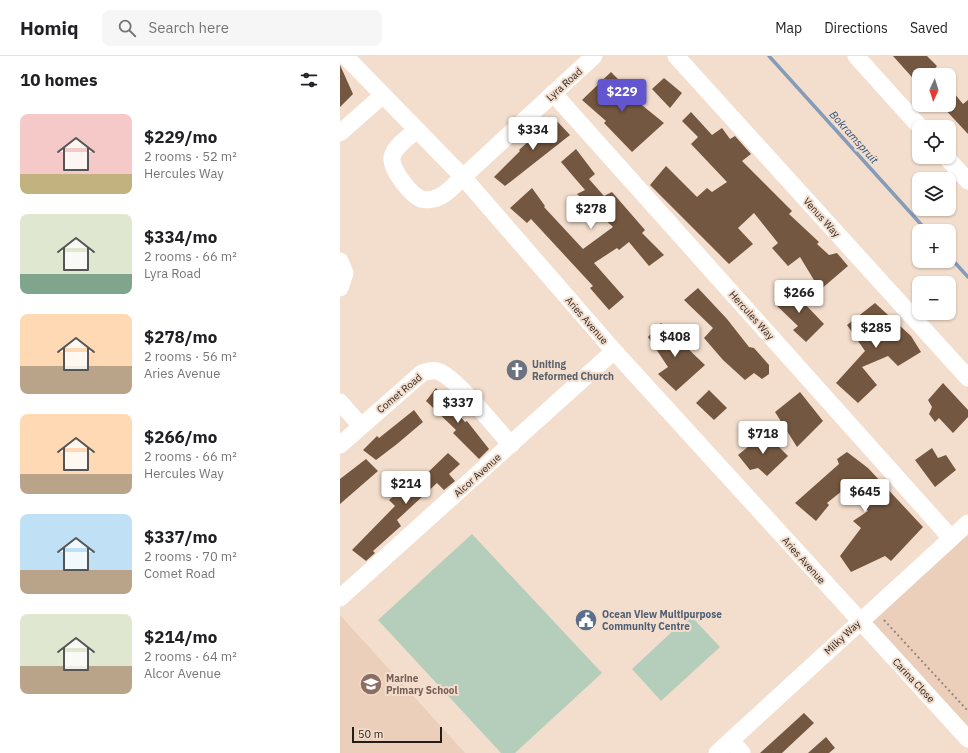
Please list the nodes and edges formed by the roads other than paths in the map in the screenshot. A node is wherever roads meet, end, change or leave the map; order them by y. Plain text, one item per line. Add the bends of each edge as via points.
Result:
1 (345, 56) edge
2 (594, 56) edge
3 (676, 56) edge
4 (856, 56) edge
5 (553, 93) junction
6 (383, 96) junction
7 (914, 120) edge
8 (417, 130) junction
9 (340, 133) edge
10 (952, 164) edge
11 (463, 177) junction
12 (968, 181) edge
13 (340, 261) edge
14 (340, 288) edge
15 (614, 351) junction
16 (968, 378) edge
17 (340, 402) edge
18 (361, 426) junction
19 (340, 445) edge
20 (511, 445) junction
21 (968, 523) edge
22 (951, 538) junction
23 (340, 598) edge
24 (860, 621) junction
25 (968, 739) edge
26 (731, 741) junction
27 (717, 753) edge
28 (742, 753) edge

1 - 6 street, Aries Avenue
2 - 5 street, Lyra Road
3 - 16 street, Venus Way
4 - 7 street
5 - 11 street, Lyra Road
5 - 22 street, Hercules Way
6 - 8 street, Aries Avenue
6 - 9 street
8 - 11 street, Aries Avenue
8 - 11 street, Lyra Road via 394,152 392,165 394,171 417,196 429,200 436,199
10 - 12 street
11 - 15 street, Aries Avenue
13 - 14 street via 345,273
15 - 20 street, Alcor Avenue
15 - 24 street, Aries Avenue
17 - 18 street
18 - 19 street, Comet Road
18 - 20 street, Comet Road via 422,374 433,370 440,372 457,386
20 - 23 street, Alcor Avenue
21 - 22 street, Milky Way
22 - 24 street, Milky Way
24 - 25 street, Carina Close
24 - 26 street, Milky Way
26 - 27 street, Milky Way
26 - 28 street

